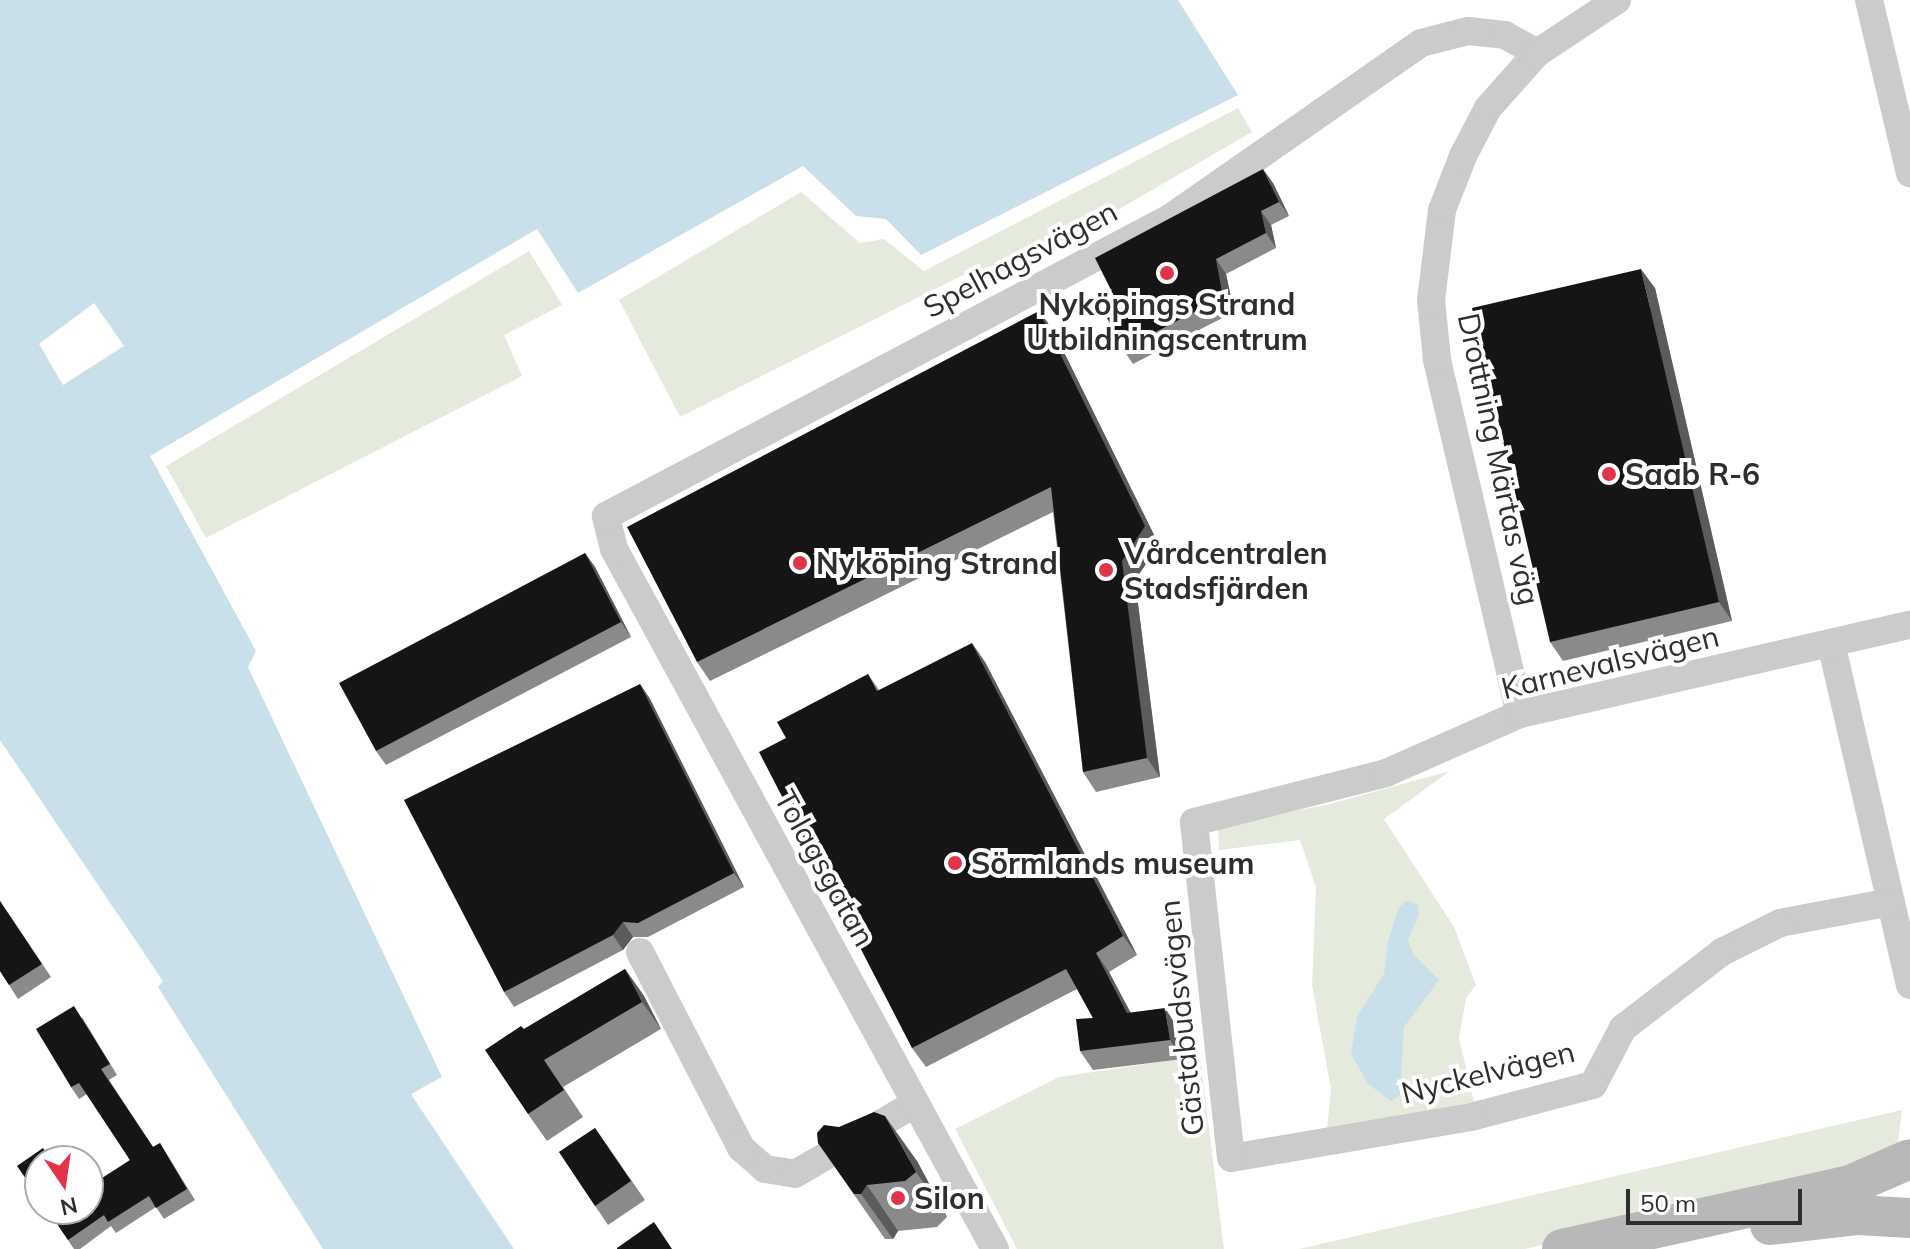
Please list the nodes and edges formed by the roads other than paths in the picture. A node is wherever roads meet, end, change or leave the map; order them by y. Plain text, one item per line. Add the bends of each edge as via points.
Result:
1 (1617, 0) edge
2 (1869, 0) edge
3 (1537, 53) junction
4 (1910, 173) edge
5 (606, 516) joint
6 (1910, 625) edge
7 (1831, 643) junction
8 (1520, 714) junction
9 (1194, 822) joint
10 (1891, 902) junction
11 (640, 952) dead end
12 (1910, 985) edge
13 (916, 1103) junction
14 (1231, 1158) joint
15 (1910, 1159) edge
16 (1910, 1169) edge
17 (1910, 1196) edge
18 (1910, 1218) edge
19 (995, 1249) edge
20 (1562, 1249) edge
21 (1628, 1249) edge

1 - 3 street
2 - 4 street
3 - 5 street, Spelhagsvägen via 1505,35 1468,31 1421,43 1170,218
3 - 8 street, Drottning Märtas väg via 1488,108 1463,156 1442,210 1431,300 1437,359
5 - 13 street, Tolagsgatan via 614,549
6 - 7 street, Karnevalsvägen
7 - 8 street, Karnevalsvägen
7 - 10 street
8 - 9 street, Karnevalsvägen via 1386,773
9 - 14 street, Gästabudsvägen
10 - 12 street
10 - 14 street, Nyckelvägen via 1780,923 1722,952 1623,1028 1593,1085 1471,1117
11 - 13 street via 741,1148 765,1169 795,1174
13 - 19 street, Tolagsgatan
15 - 20 main road via 1850,1185
16 - 17 main road
18 - 21 main road via 1842,1217 1703,1233

